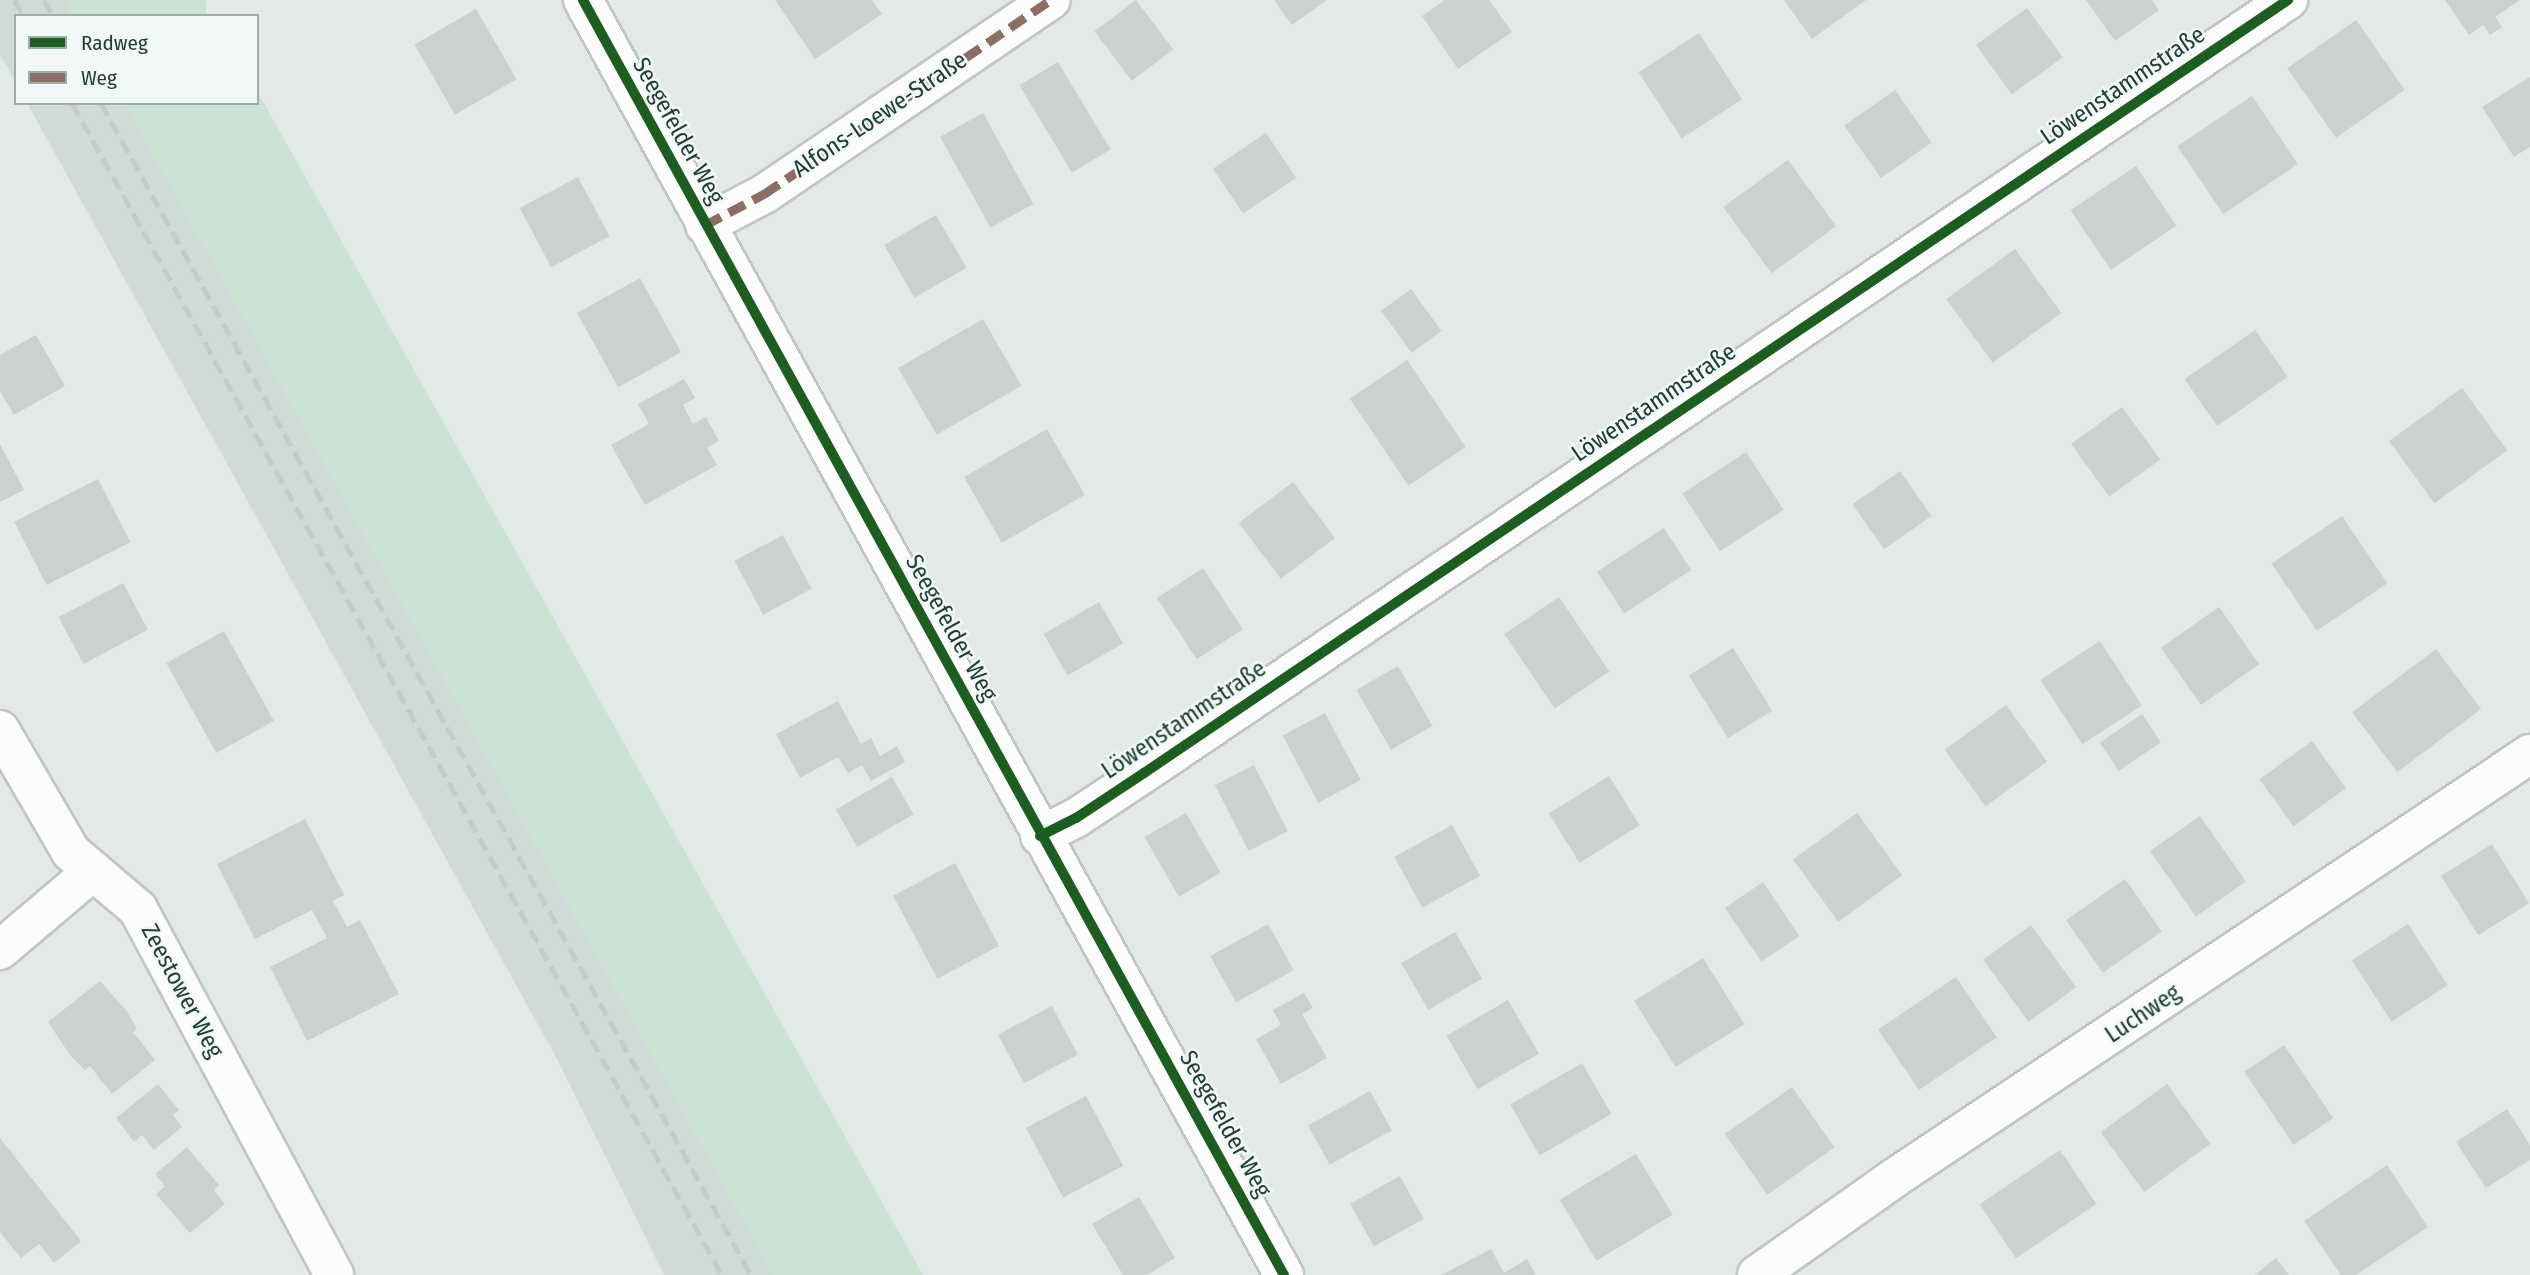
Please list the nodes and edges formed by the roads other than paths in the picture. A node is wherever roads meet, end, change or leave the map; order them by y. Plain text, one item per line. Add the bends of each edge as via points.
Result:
1 (583, 0) edge
2 (1051, 0) edge
3 (2288, 0) edge
4 (705, 225) junction
5 (0, 730) edge
6 (2530, 754) edge
7 (1040, 836) junction
8 (93, 871) junction
9 (0, 950) edge
10 (334, 1275) edge
11 (1284, 1275) edge
12 (1757, 1275) edge

1 - 4 street, Seegefelder Weg
2 - 4 street, Alfons-Loewe-Straße via 764,194
3 - 7 street, Löwenstammstraße via 1076,818
4 - 7 street, Seegefelder Weg
5 - 8 street, Zeestower Weg via 71,852
6 - 12 street, Luchweg via 1893,1179
7 - 11 street, Seegefelder Weg
8 - 9 street
8 - 10 street, Zeestower Weg via 138,909

